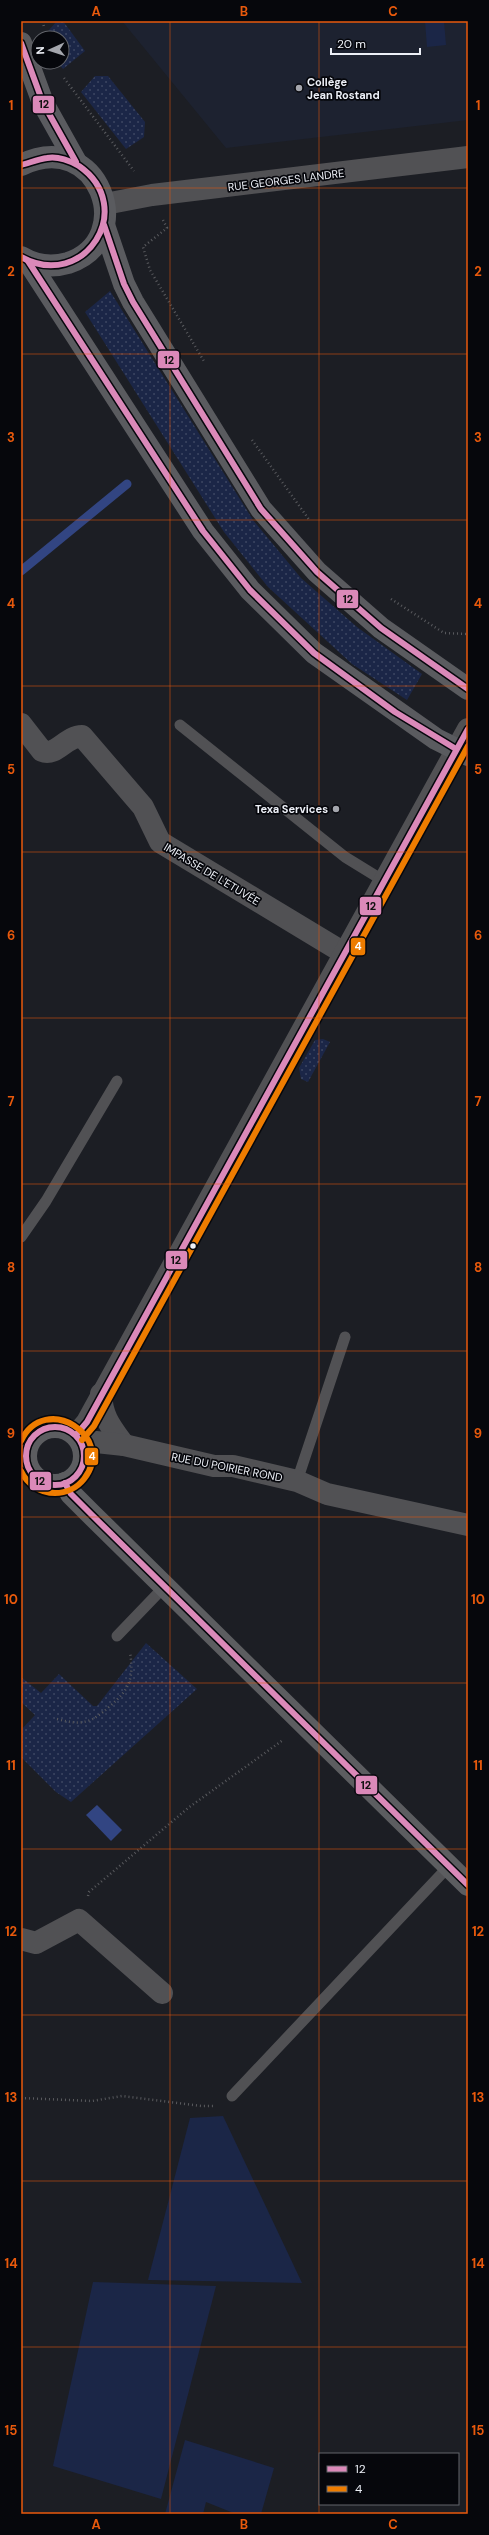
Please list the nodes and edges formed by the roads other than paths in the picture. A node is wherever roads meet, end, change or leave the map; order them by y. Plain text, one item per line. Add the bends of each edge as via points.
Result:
1 (22, 47) edge
2 (468, 157) edge
3 (76, 162) junction
4 (21, 165) edge
5 (104, 215) junction
6 (25, 259) edge
7 (468, 689) edge
8 (21, 724) edge
9 (180, 725) dead end
10 (468, 729) edge
11 (462, 752) edge
12 (384, 881) junction
13 (344, 953) junction
14 (117, 1081) dead end
15 (21, 1237) edge
16 (346, 1337) dead end
17 (101, 1394) junction
18 (26, 1438) edge
19 (79, 1441) junction
20 (124, 1445) junction
21 (297, 1481) junction
22 (65, 1483) junction
23 (468, 1524) edge
24 (165, 1586) junction
25 (117, 1636) road end
26 (449, 1866) junction
27 (468, 1885) edge
28 (21, 1939) edge
29 (162, 1993) dead end
30 (232, 2096) road end

1 - 3 main road via 43,103
2 - 5 street, RUE GEORGES LANDRE via 152,195
3 - 4 main road via 48,156
3 - 5 main road via 90,173 100,187
5 - 6 main road via 98,240 88,252 74,261 59,266 43,266
5 - 7 main road via 124,284 130,296 261,509 317,572 381,628
6 - 11 main road via 203,531 250,590 314,653 395,712
8 - 13 street, IMPASSE DE L'ETUVÉE via 42,751 47,753 73,736 82,736 143,806 160,842
9 - 12 lane via 345,857
10 - 11 street
11 - 12 street
12 - 13 street
13 - 17 street
14 - 15 lane via 46,1201
16 - 21 lane
17 - 19 street
17 - 20 street via 106,1422
18 - 19 main road via 52,1426 69,1430
18 - 22 main road via 26,1458 32,1474 47,1484
19 - 20 street, RUE DU POIRIER ROND
19 - 22 main road via 84,1456 81,1468 73,1479
20 - 21 street, RUE DU POIRIER ROND via 214,1466 233,1466
21 - 23 street, RUE DU POIRIER ROND via 327,1494
22 - 24 main road via 72,1494
24 - 25 lane
24 - 26 main road
26 - 27 main road
26 - 30 lane
28 - 29 street via 36,1943 79,1920

